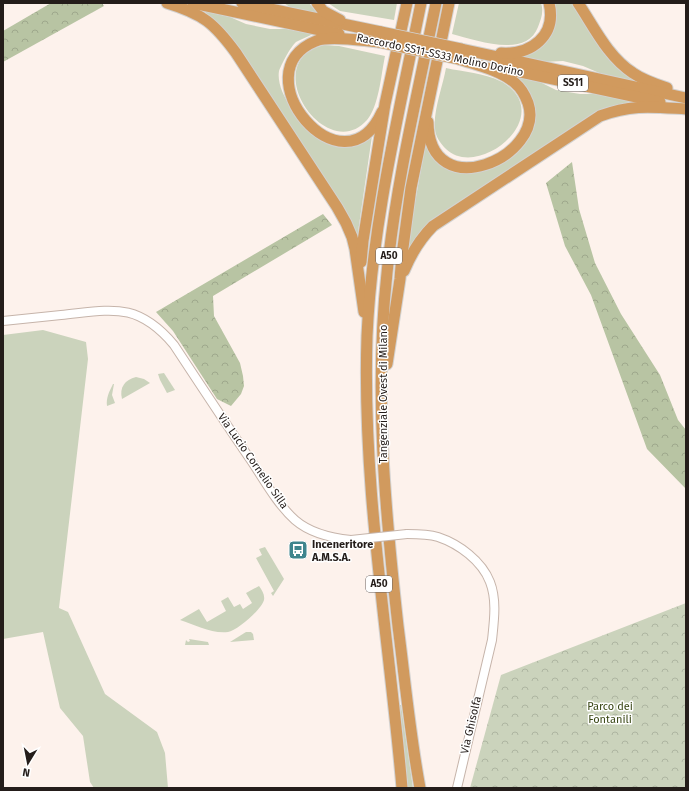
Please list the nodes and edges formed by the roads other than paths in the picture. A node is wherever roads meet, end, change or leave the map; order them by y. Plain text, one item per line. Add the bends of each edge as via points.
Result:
1 (167, 3) edge
2 (193, 3) edge
3 (242, 3) edge
4 (316, 3) edge
5 (407, 3) edge
6 (421, 3) edge
7 (436, 3) edge
8 (449, 3) edge
9 (549, 3) edge
10 (578, 3) edge
11 (380, 37) junction
12 (460, 54) junction
13 (686, 97) edge
14 (385, 104) junction
15 (686, 108) edge
16 (427, 113) junction
17 (359, 276) junction
18 (400, 279) junction
19 (3, 321) edge
20 (367, 337) junction
21 (382, 400) junction
22 (486, 661) joint
23 (402, 788) edge
24 (420, 788) edge
25 (457, 788) edge

1 - 17 highway via 192,12 222,33 337,207 352,237
2 - 11 highway, Raccordo SS11-SS33 Molino Dorino / SS11
3 - 11 highway, Raccordo SS11-SS33 Molino Dorino / SS11
4 - 11 highway via 332,16
5 - 14 highway
6 - 20 highway, Tangenziale Ovest di Milano / A50 via 380,217 372,269
7 - 21 highway, Tangenziale Ovest di Milano / A50 via 394,218 382,328
8 - 16 highway
9 - 12 highway via 549,27 543,37 527,50 507,54
10 - 13 highway via 611,53 622,65 650,82
11 - 12 highway, Raccordo SS11-SS33 Molino Dorino / SS11, bridge
11 - 14 highway via 317,40 297,54 290,67 288,84 292,99 302,116 316,132 336,141 357,139 366,134 379,119
12 - 13 highway, Raccordo SS11-SS33 Molino Dorino / SS11
12 - 15 highway, Raccordo SS11-SS33 Molino Dorino / SS11
12 - 16 highway via 507,77 522,90 530,115 525,133 499,159 487,165 475,168 456,167 447,164 434,151 428,134
14 - 17 highway
15 - 18 highway via 640,106 600,116 433,226 416,246
16 - 18 highway via 409,202
17 - 20 highway
18 - 21 highway
19 - 22 street, Via Lucio Cornelio Silla, bridge via 114,310 145,319 157,327 174,345 266,483 294,519 317,532 351,540 407,534 438,537 464,551 484,570 490,582 494,609 492,640
20 - 23 highway, Tangenziale Ovest di Milano / A50 via 367,417 374,541
21 - 24 highway, Tangenziale Ovest di Milano / A50 via 383,476 388,533
22 - 25 street, Via Ghisolfa

